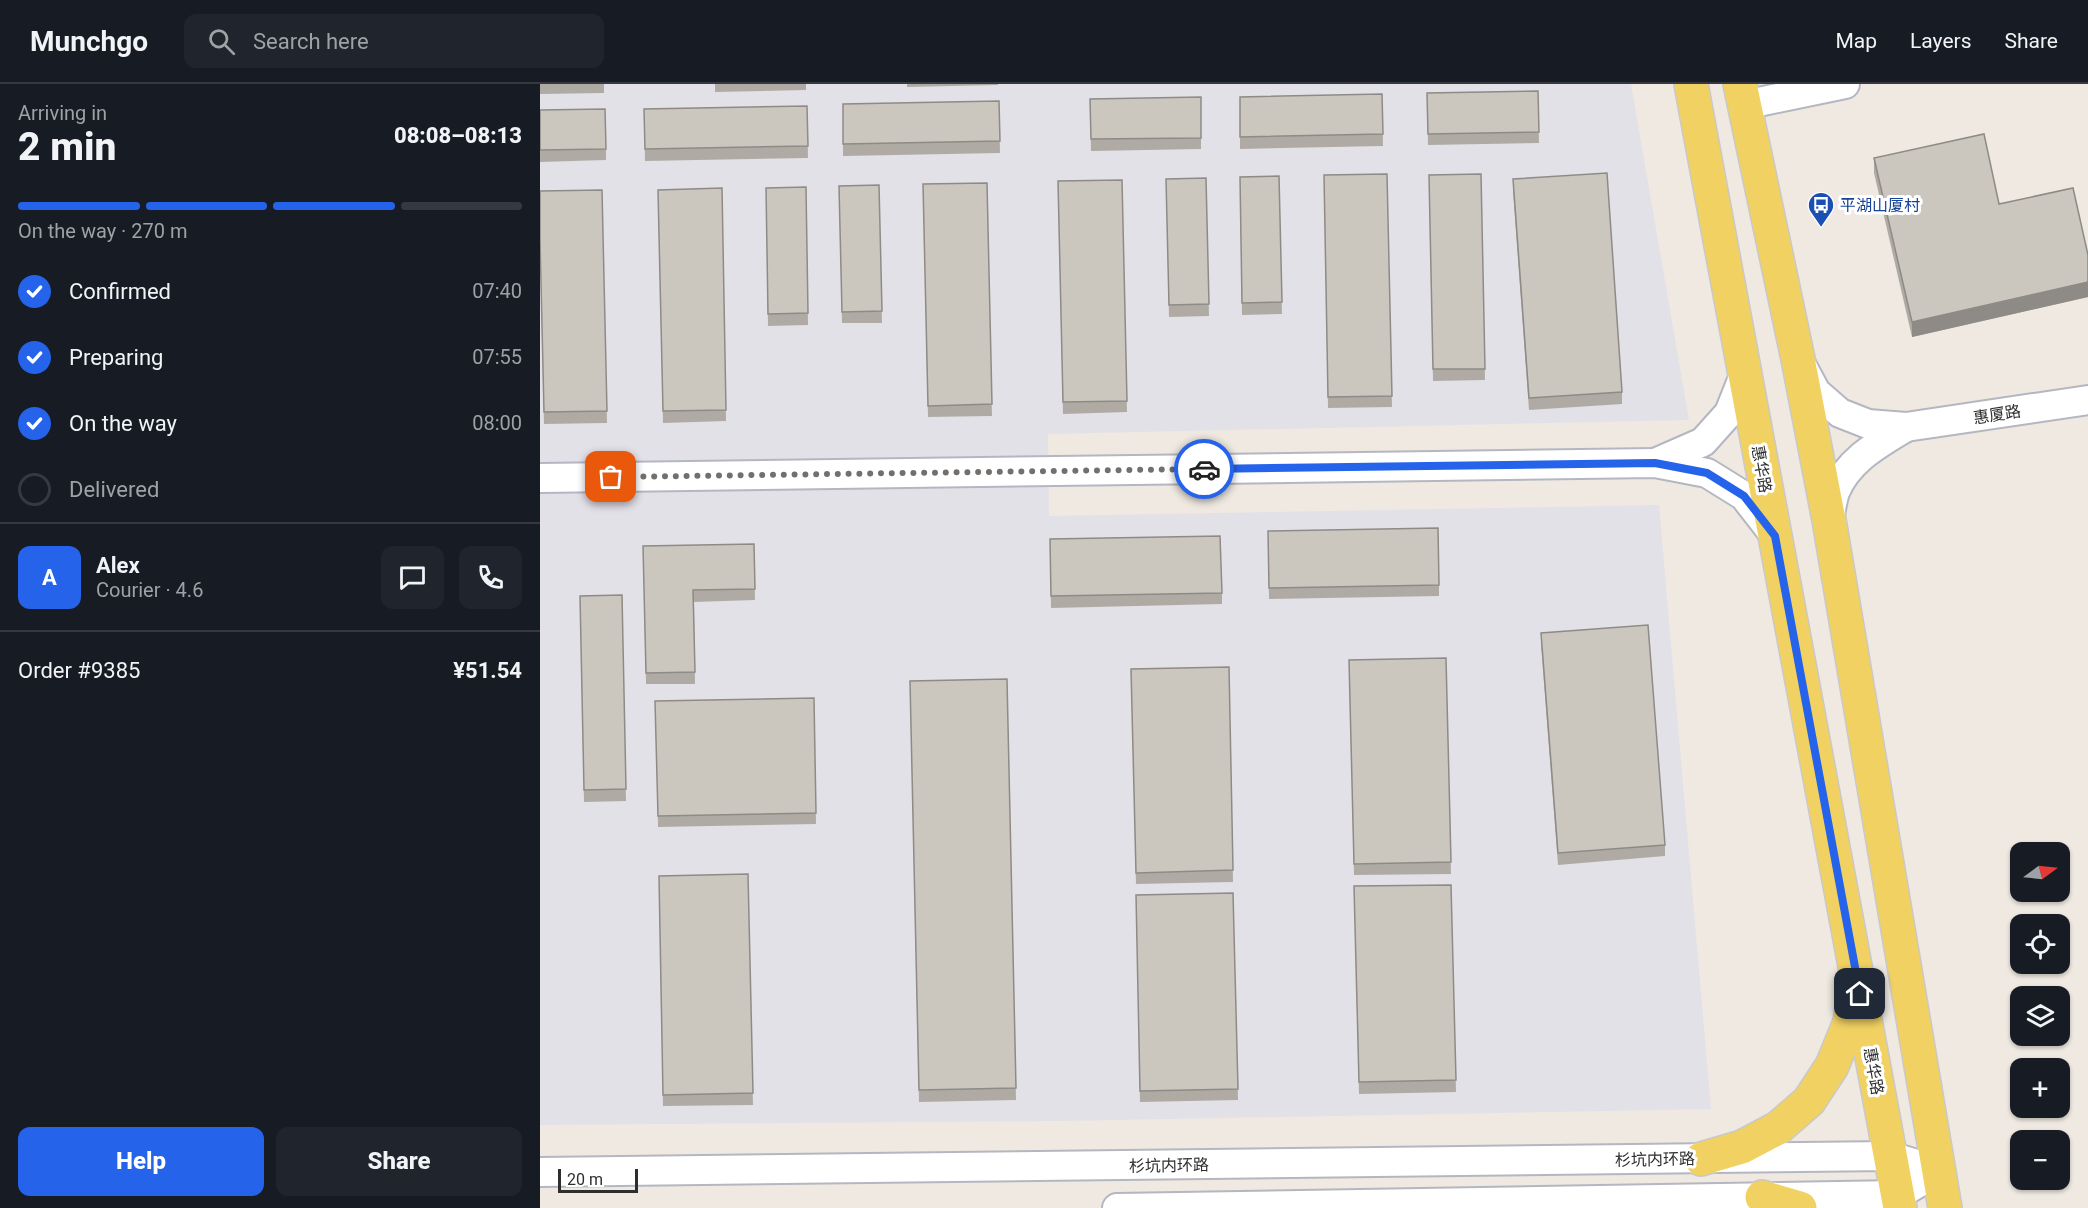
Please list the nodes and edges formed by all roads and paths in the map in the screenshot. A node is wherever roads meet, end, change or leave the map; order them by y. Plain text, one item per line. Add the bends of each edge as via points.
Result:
1 (1691, 84) edge
2 (1845, 84) edge
3 (1742, 95) edge
4 (1798, 358) junction
5 (1744, 373) junction
6 (2088, 400) edge
7 (1906, 428) junction
8 (1655, 463) junction
9 (540, 478) edge
10 (1829, 520) junction
11 (1775, 536) junction
12 (1856, 974) junction
13 (1890, 1156) junction
14 (1701, 1159) junction
15 (1939, 1171) junction
16 (540, 1172) edge
17 (1762, 1197) junction
18 (1899, 1201) edge
19 (1117, 1208) edge
20 (1800, 1208) edge
21 (1945, 1208) edge

1 - 5 main road, 惠华路
2 - 3 street
3 - 4 main road
4 - 7 street via 1816,392 1840,413 1868,424
4 - 10 main road
5 - 8 street via 1729,413 1703,442
5 - 11 main road, 惠华路
6 - 7 street, 惠厦路
7 - 10 street via 1872,447 1849,467 1836,492
8 - 9 street
8 - 11 street via 1707,473 1744,496
10 - 15 main road
11 - 12 main road, 惠华路
12 - 13 main road, 惠华路
12 - 14 main road via 1850,1022 1832,1066 1809,1101 1778,1128 1742,1147
13 - 14 street, 杉坑内环路
13 - 15 street, 杉坑内环路
13 - 18 main road, 惠华路
14 - 16 street, 杉坑内环路
15 - 18 street
15 - 21 main road
17 - 18 street
17 - 19 street
17 - 20 main road

